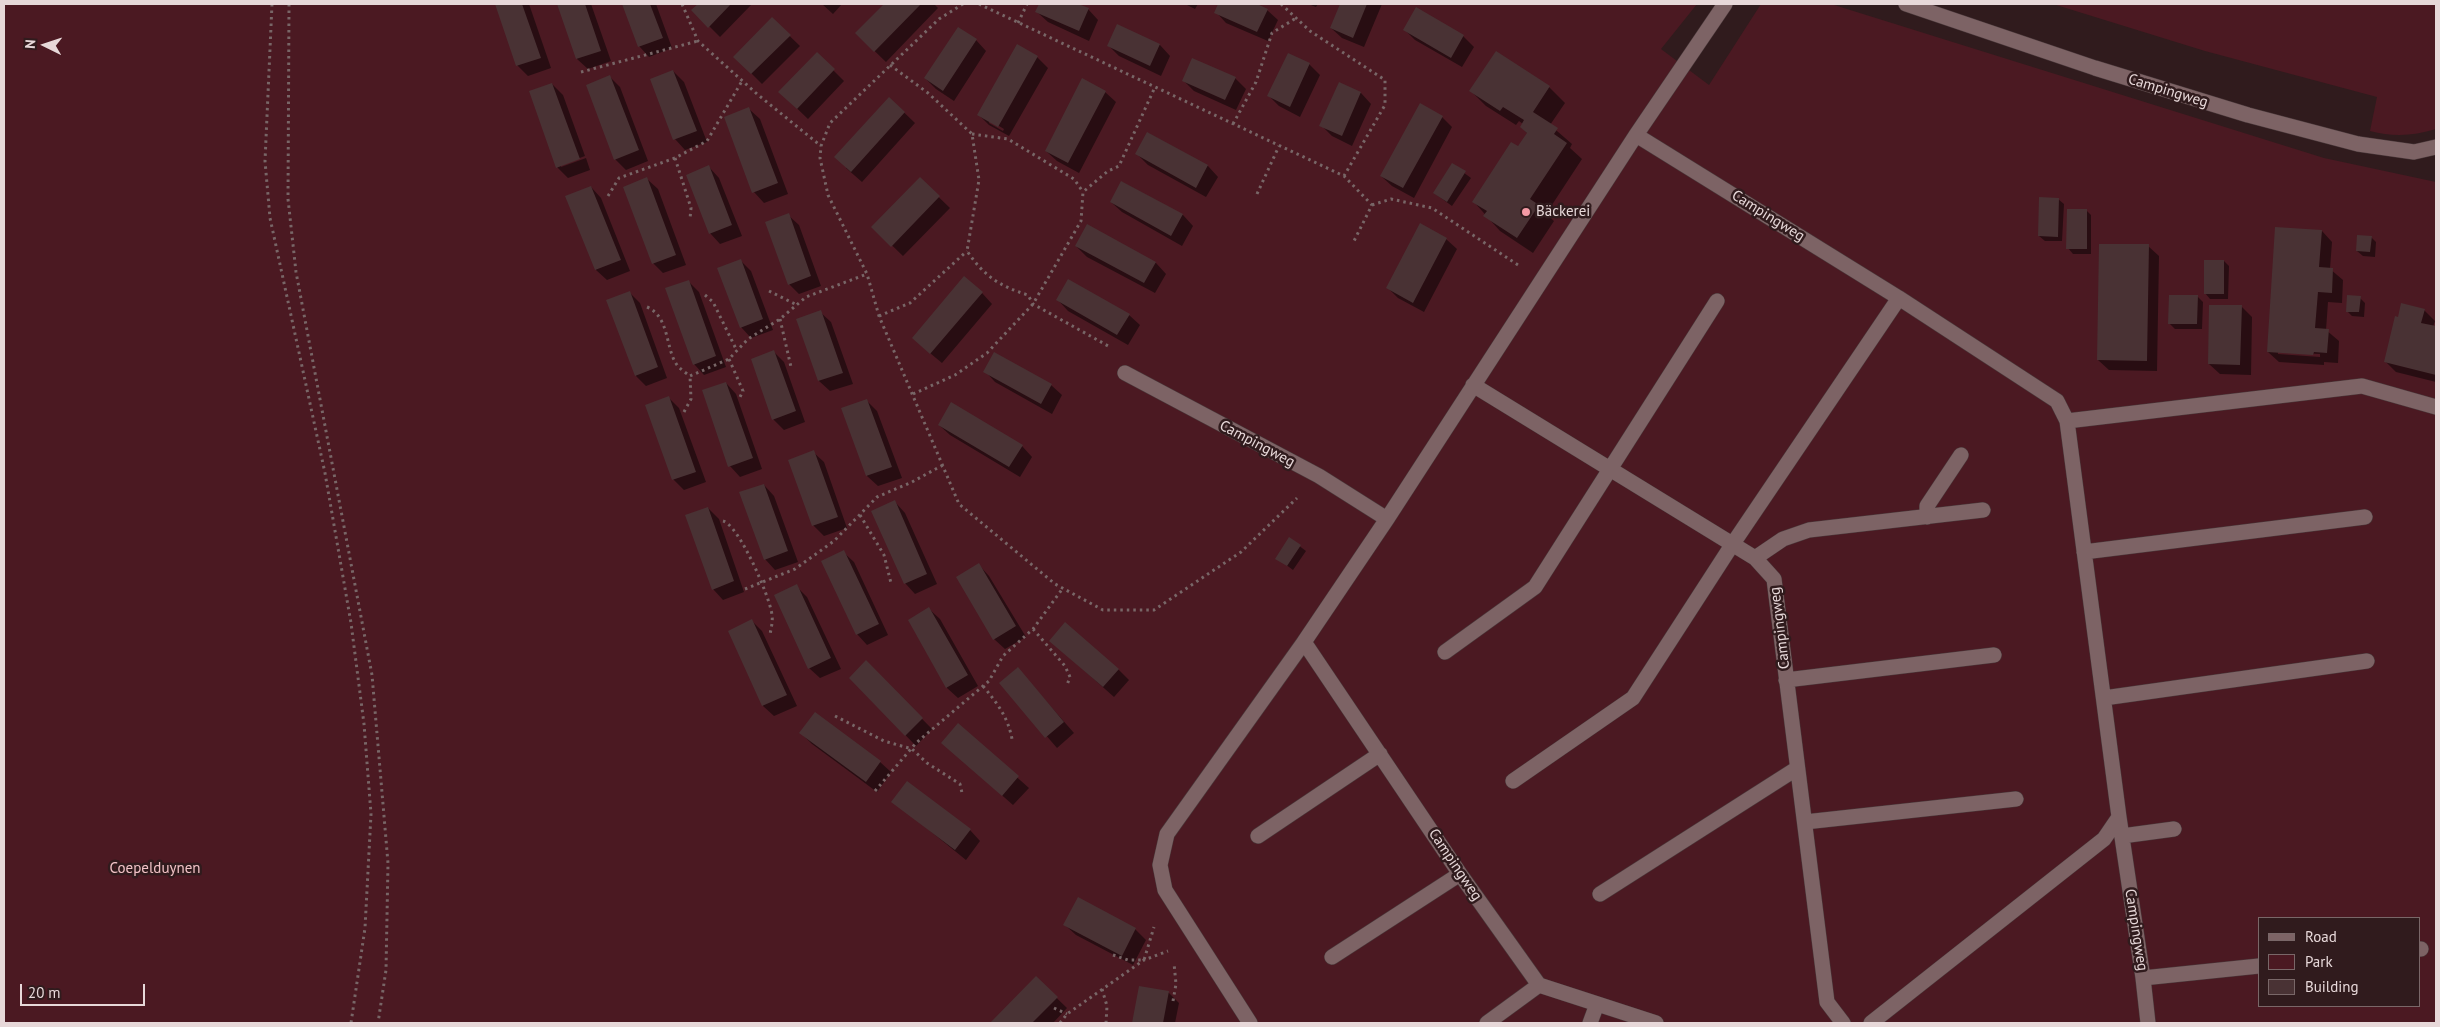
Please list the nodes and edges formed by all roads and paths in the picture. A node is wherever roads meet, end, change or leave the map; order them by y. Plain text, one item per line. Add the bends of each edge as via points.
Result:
1 (272, 4) edge
2 (289, 4) edge
3 (682, 4) edge
4 (963, 4) edge
5 (979, 4) edge
6 (1027, 4) edge
7 (1281, 4) edge
8 (1725, 4) edge
9 (1906, 4) edge
10 (1296, 18) junction
11 (1018, 23) junction
12 (698, 41) junction
13 (890, 65) junction
14 (581, 72) dead end
15 (742, 81) junction
16 (1155, 87) junction
17 (1233, 124) junction
18 (972, 134) junction
19 (1636, 135) junction
20 (821, 146) junction
21 (1279, 146) junction
22 (2436, 147) edge
23 (675, 158) junction
24 (1344, 176) junction
25 (1083, 192) junction
26 (1257, 194) dead end
27 (608, 196) dead end
28 (1372, 205) junction
29 (690, 219) dead end
30 (1354, 241) dead end
31 (967, 250) junction
32 (867, 274) junction
33 (1542, 280) junction
34 (768, 291) dead end
35 (705, 295) dead end
36 (1899, 298) junction
37 (1717, 301) dead end
38 (1033, 304) junction
39 (797, 305) junction
40 (647, 307) dead end
41 (879, 316) junction
42 (780, 319) junction
43 (737, 351) junction
44 (729, 360) junction
45 (791, 367) dead end
46 (1125, 374) joint
47 (690, 376) junction
48 (1473, 385) junction
49 (913, 394) junction
50 (740, 397) dead end
51 (2436, 407) edge
52 (684, 412) dead end
53 (2067, 421) junction
54 (1961, 455) dead end
55 (943, 465) junction
56 (1610, 467) junction
57 (1319, 476) junction
58 (1984, 510) dead end
59 (860, 515) junction
60 (2365, 516) dead end
61 (1927, 517) junction
62 (1387, 519) junction
63 (723, 521) dead end
64 (1732, 545) junction
65 (2084, 552) junction
66 (1755, 558) junction
67 (763, 582) junction
68 (891, 583) dead end
69 (1063, 588) junction
70 (745, 589) dead end
71 (1033, 629) junction
72 (770, 635) dead end
73 (1304, 642) junction
74 (1445, 652) dead end
75 (1994, 655) dead end
76 (2367, 661) dead end
77 (1786, 680) junction
78 (1067, 685) dead end
79 (983, 686) junction
80 (2104, 698) junction
81 (836, 716) dead end
82 (1012, 739) dead end
83 (912, 749) junction
84 (1380, 754) junction
85 (1796, 769) junction
86 (1513, 781) dead end
87 (875, 791) dead end
88 (962, 793) dead end
89 (2016, 799) dead end
90 (2119, 817) junction
91 (1805, 822) junction
92 (2174, 829) dead end
93 (1258, 836) dead end
94 (2122, 836) junction
95 (1460, 874) junction
96 (1600, 894) dead end
97 (1113, 955) dead end
98 (1332, 957) dead end
99 (1144, 960) junction
100 (2258, 966) edge
101 (2143, 978) junction
102 (1539, 985) junction
103 (1102, 989) junction
104 (1173, 1002) dead end
105 (1597, 1004) junction
106 (1054, 1008) dead end
107 (1067, 1014) junction
108 (351, 1023) edge
109 (378, 1023) edge
110 (1060, 1023) edge
111 (1106, 1023) edge
112 (1250, 1023) edge
113 (1487, 1023) edge
114 (1590, 1023) edge
115 (1656, 1023) edge
116 (1843, 1023) edge
117 (1871, 1023) edge
118 (2148, 1023) edge

1 - 108 path via 265,160 270,218 325,472 365,734 371,814 365,928
2 - 109 path via 288,199 296,272 372,675 388,863 386,970
3 - 12 path
4 - 13 path via 939,19
5 - 11 path
6 - 11 path
7 - 10 path
8 - 19 street
9 - 22 street, Campingweg via 2095,68 2248,115 2358,144 2414,152
10 - 17 path via 1272,33 1256,82
10 - 24 path via 1310,31 1385,80 1385,105
11 - 16 path
12 - 14 path
12 - 15 path
13 - 18 path via 928,93
13 - 20 path via 830,123
15 - 20 path
15 - 23 path via 707,140
16 - 17 path
16 - 25 path via 1119,166
17 - 21 path
18 - 25 path via 1008,139 1074,180
18 - 31 path via 979,180
19 - 33 street
19 - 36 street, Campingweg
20 - 32 path via 820,158 828,195
21 - 24 path
21 - 26 path
23 - 27 path via 619,178
23 - 29 path via 691,208
24 - 28 path
25 - 38 path via 1081,221
28 - 30 path
28 - 33 path via 1391,199 1432,208
31 - 38 path via 979,269 1004,287 1028,294
31 - 41 path via 910,302
32 - 39 path via 806,296
32 - 41 path
33 - 48 street
34 - 39 path
35 - 43 path via 713,302
36 - 53 street, Campingweg via 2057,401
36 - 64 street
37 - 56 street
38 - 46 path via 1113,348
38 - 49 path via 987,353 954,375
39 - 42 path
40 - 47 path via 655,310 661,319 677,365
41 - 49 path
42 - 43 path via 748,339
42 - 45 path
43 - 44 path
44 - 47 path
44 - 50 path via 744,391
46 - 57 street, Campingweg
47 - 52 path via 691,399
48 - 56 street, Campingweg
48 - 62 street
49 - 55 path
51 - 53 street via 2362,386
53 - 65 street, Campingweg
54 - 61 street via 1927,506
55 - 59 path via 877,497
55 - 69 path via 959,504
56 - 64 street, Campingweg
56 - 74 street via 1535,587
57 - 62 street, Campingweg
57 - 69 path via 1241,552 1154,610 1104,610
58 - 61 street
59 - 67 path via 834,542 795,569
59 - 68 path via 884,555
60 - 65 street
61 - 66 street via 1809,530 1783,539
62 - 73 street
63 - 67 path via 728,522 738,534
64 - 66 street, Campingweg
64 - 86 street via 1632,698
65 - 80 street, Campingweg
66 - 77 street, Campingweg via 1774,578
67 - 70 path
67 - 72 path via 773,618
69 - 71 path
71 - 78 path via 1066,666 1070,677
71 - 79 path via 1003,656
73 - 84 street, Campingweg
73 - 112 street via 1167,834 1160,865 1165,890
75 - 77 street
76 - 80 street
77 - 85 street, Campingweg
79 - 82 path via 1001,709
79 - 83 path
80 - 90 street, Campingweg
81 - 83 path via 884,741
83 - 87 path
83 - 88 path via 960,784
84 - 93 street
84 - 95 street, Campingweg
85 - 91 street, Campingweg
85 - 96 street
89 - 91 street
90 - 94 street, Campingweg
90 - 117 street via 2104,838
91 - 116 street, Campingweg via 1827,1002
92 - 94 street
94 - 101 street, Campingweg
95 - 98 street
95 - 102 street, Campingweg
97 - 99 path via 1128,960
99 - 103 path
99 - 104 path via 1169,950 1175,974
100 - 101 street
101 - 118 street, Campingweg
102 - 105 street
102 - 113 street
103 - 107 path
103 - 111 path via 1107,1006
105 - 114 street
105 - 115 street
106 - 107 path
107 - 110 path

